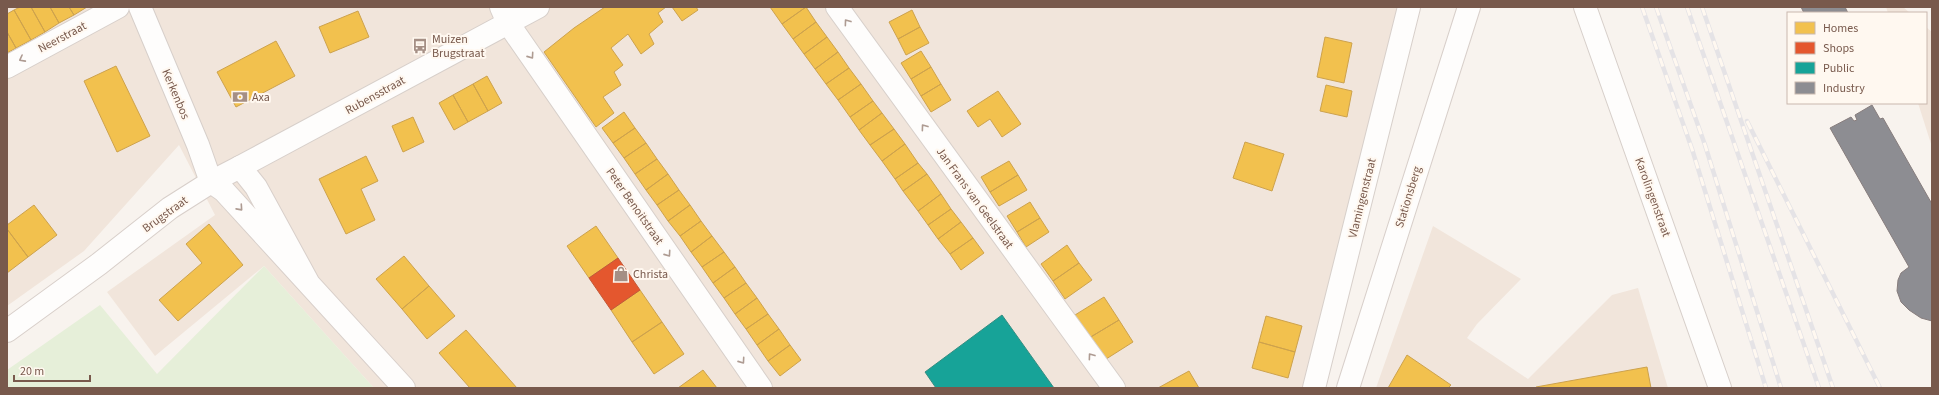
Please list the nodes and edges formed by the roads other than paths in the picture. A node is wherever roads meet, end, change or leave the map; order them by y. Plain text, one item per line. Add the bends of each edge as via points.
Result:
1 (118, 7) edge
2 (140, 7) edge
3 (538, 7) edge
4 (837, 7) edge
5 (1409, 7) edge
6 (1468, 7) edge
7 (1585, 7) edge
8 (505, 15) edge
9 (7, 67) edge
10 (240, 167) junction
11 (211, 182) junction
12 (309, 284) junction
13 (7, 331) edge
14 (404, 388) edge
15 (761, 388) edge
16 (1114, 388) edge
17 (1314, 388) edge
18 (1348, 388) edge
19 (1720, 388) edge

1 -> 9 street, Neerstraat
2 - 11 street, Kerkenbos
3 - 8 street, Rubensstraat
16 -> 4 street, Jan Frans van Geelstraat
5 - 17 street, Vlamingenstraat
6 - 18 street, Stationsberg
7 - 19 street, Karolingenstraat
8 - 10 street, Rubensstraat
8 -> 15 street, Peter Benoitstraat
10 - 11 street, Rubensstraat
10 - 12 street via 256,187
11 -> 12 street via 224,191
11 - 13 street, Brugstraat via 170,208
12 - 14 street

